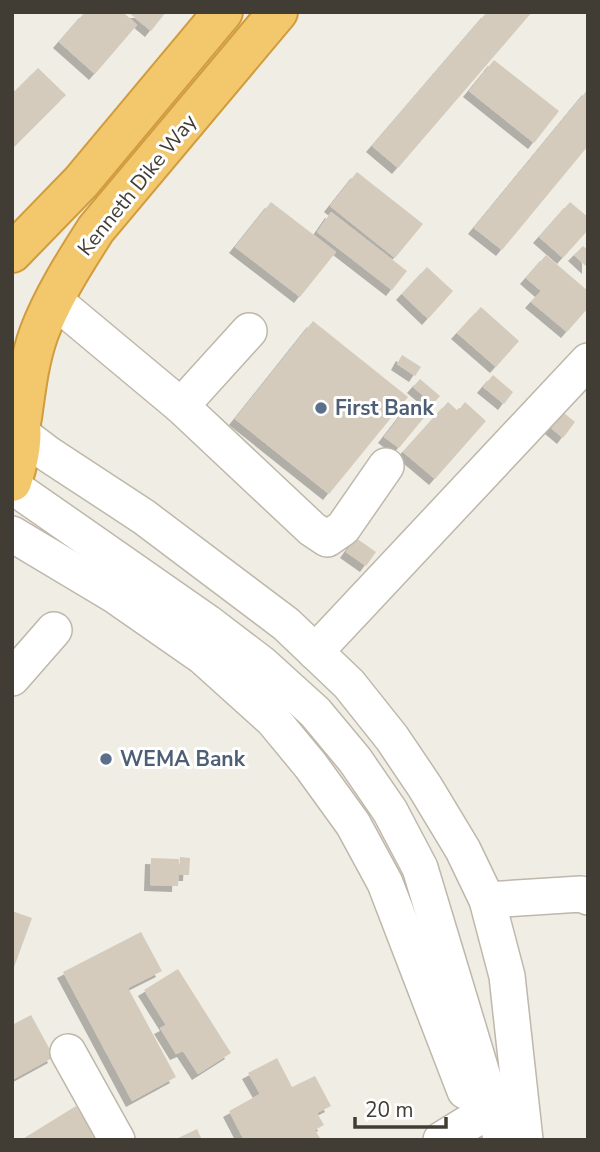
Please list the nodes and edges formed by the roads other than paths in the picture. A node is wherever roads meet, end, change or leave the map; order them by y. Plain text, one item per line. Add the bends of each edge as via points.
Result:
1 (223, 12) edge
2 (278, 12) edge
3 (12, 253) edge
4 (54, 300) junction
5 (249, 331) dead end
6 (588, 361) edge
7 (181, 406) junction
8 (19, 413) edge
9 (386, 466) dead end
10 (12, 484) edge
11 (12, 534) edge
12 (54, 631) dead end
13 (315, 652) junction
14 (12, 678) edge
15 (588, 897) edge
16 (487, 900) junction
17 (68, 1052) dead end
18 (487, 1133) edge
19 (117, 1140) edge
20 (441, 1140) edge
21 (525, 1140) edge

1 - 3 highway, Kenneth Dike Way via 81,182
2 - 4 highway, Kenneth Dike Way via 96,229
4 - 7 street
4 - 8 highway, Kenneth Dike Way via 39,334
5 - 7 street
6 - 13 street
7 - 9 street via 327,539 343,528
8 - 10 highway, Kenneth Dike Way
8 - 13 street via 48,454 144,517 286,624
10 - 18 street via 262,664 315,712 355,760 390,811 420,868 453,979
11 - 18 street via 114,595 203,657 273,720 311,766 353,824 385,883
12 - 14 street
13 - 16 street via 349,684 392,738 463,850
15 - 16 street
16 - 21 street via 507,976
17 - 19 street
18 - 20 street

